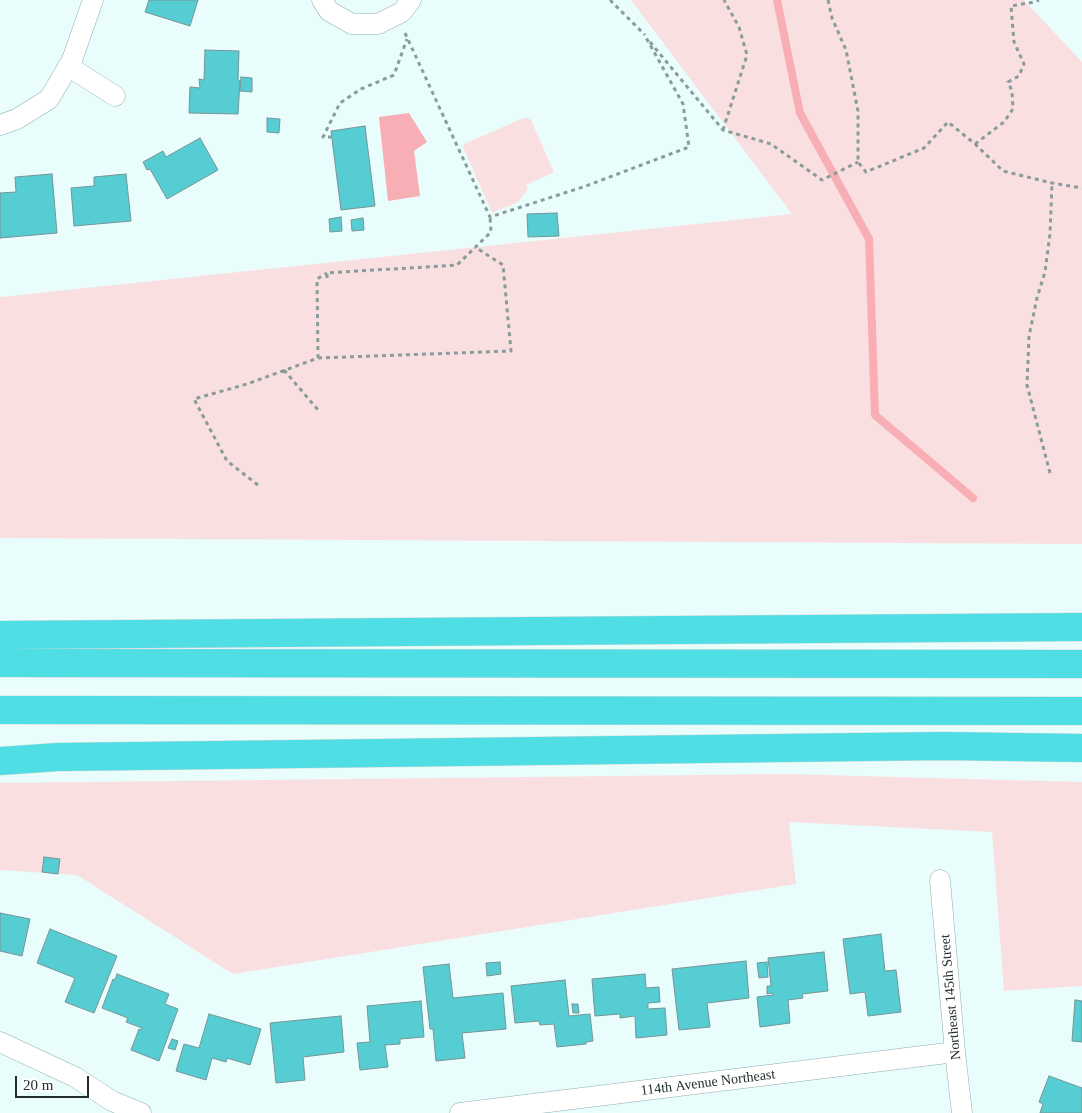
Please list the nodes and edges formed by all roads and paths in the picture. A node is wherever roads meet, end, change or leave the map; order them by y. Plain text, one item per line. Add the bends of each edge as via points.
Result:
1 (93, 0) edge
2 (322, 0) edge
3 (411, 0) edge
4 (610, 0) edge
5 (724, 0) edge
6 (828, 0) edge
7 (1039, 0) edge
8 (397, 15) junction
9 (411, 31) dead end
10 (644, 34) junction
11 (407, 38) junction
12 (68, 66) junction
13 (115, 96) dead end
14 (0, 125) edge
15 (723, 130) junction
16 (332, 137) dead end
17 (975, 144) junction
18 (858, 162) junction
19 (1052, 183) junction
20 (1082, 188) edge
21 (490, 217) junction
22 (475, 247) junction
23 (318, 358) junction
24 (284, 370) junction
25 (318, 410) dead end
26 (1050, 473) dead end
27 (258, 485) dead end
28 (1082, 627) edge
29 (0, 635) edge
30 (0, 663) edge
31 (1082, 664) edge
32 (0, 710) edge
33 (1082, 711) edge
34 (1082, 748) edge
35 (0, 754) edge
36 (58, 757) junction
37 (0, 761) edge
38 (940, 880) dead end
39 (0, 1042) edge
40 (955, 1052) junction
41 (141, 1113) edge
42 (460, 1113) edge
43 (962, 1113) edge

1 - 12 street
2 - 8 street via 329,12 352,24 378,24
3 - 8 street
4 - 10 path
5 - 15 path via 739,27 747,55
6 - 18 path via 846,50 858,110
7 - 17 path via 1011,6 1014,42 1024,64 1019,76 1008,82 1013,109 1004,122
8 - 11 path
9 - 11 path
10 - 15 path
10 - 21 path via 683,104 689,147 586,186
11 - 16 path via 394,75 361,89 340,103 323,137
11 - 21 path
12 - 13 street
12 - 14 street via 49,99 17,119
15 - 18 path via 771,144 822,180
17 - 18 path via 948,122 924,148 866,172
17 - 19 path via 1003,171
19 - 20 path
19 - 26 path via 1049,244 1029,336 1027,385
21 - 22 path via 491,232
22 - 23 path via 457,265 317,279
22 - 23 path via 503,265 511,351
23 - 24 path
24 - 25 path
24 - 27 path via 194,399 227,461
28 - 29 highway
30 - 31 highway
32 - 33 highway
34 - 36 highway via 942,746
35 - 36 highway
36 - 37 highway
38 - 40 street, Northeast 145th Street
39 - 41 street
40 - 42 street, 114th Avenue Northeast
40 - 43 street, Northeast 145th Street

